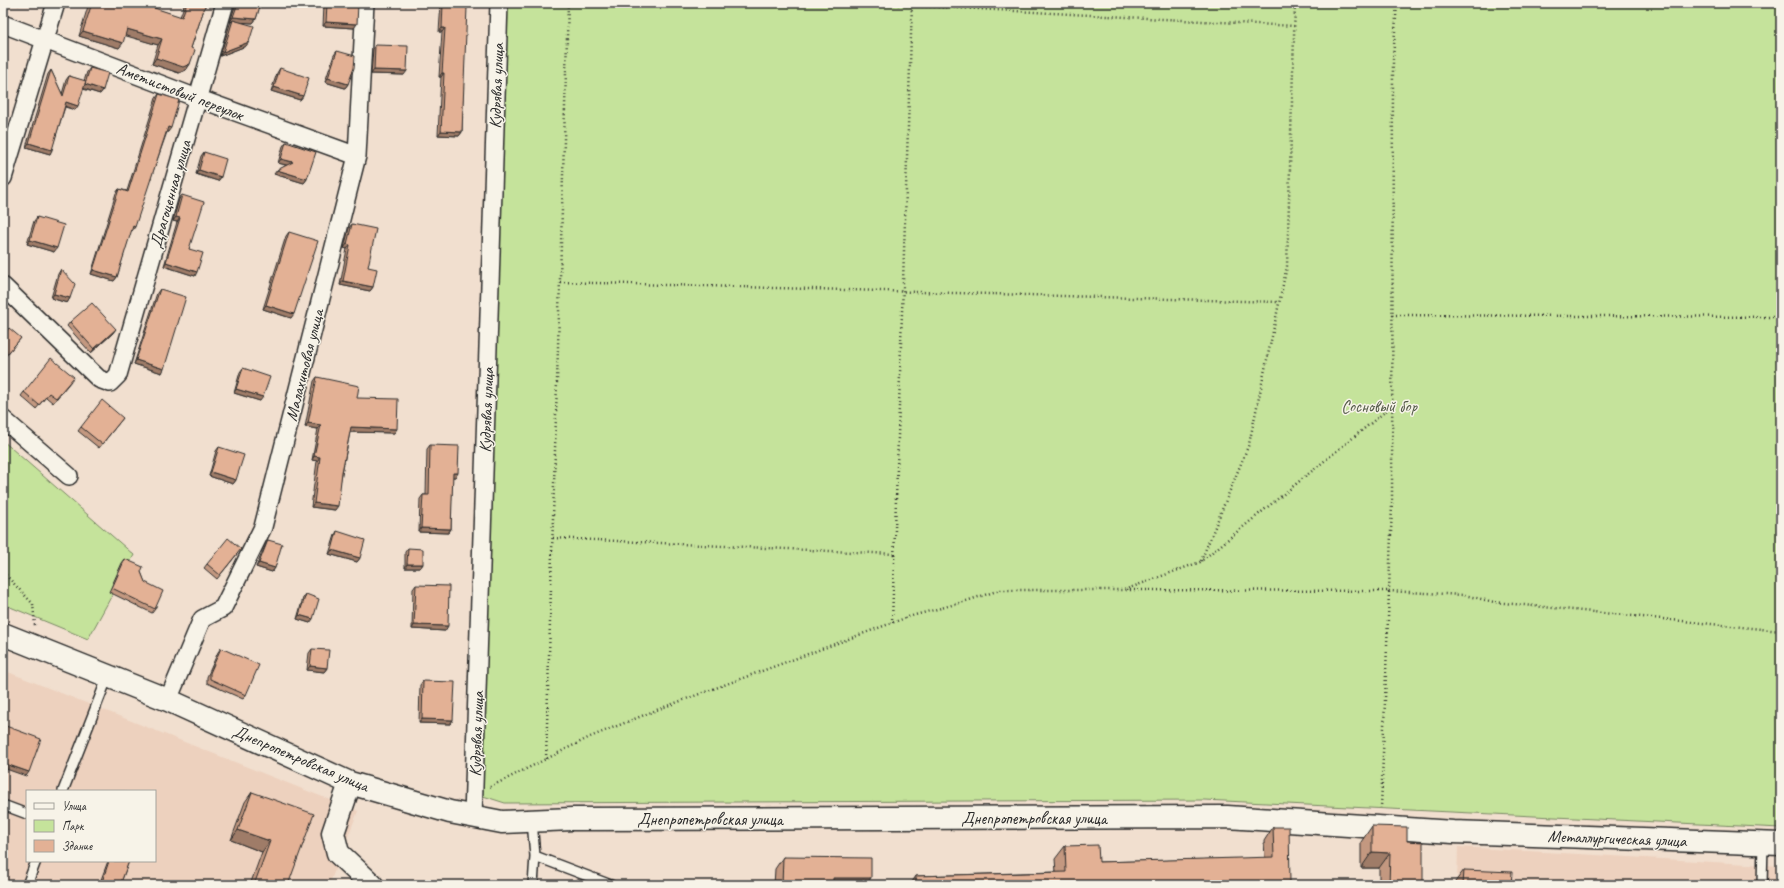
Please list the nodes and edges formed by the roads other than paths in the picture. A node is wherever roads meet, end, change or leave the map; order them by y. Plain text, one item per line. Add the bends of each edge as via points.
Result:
1 (56, 3) edge
2 (225, 3) edge
3 (365, 3) edge
4 (499, 3) edge
5 (3, 24) edge
6 (45, 39) junction
7 (197, 98) junction
8 (357, 156) junction
9 (3, 178) edge
10 (3, 286) edge
11 (3, 419) edge
12 (69, 476) dead end
13 (3, 634) edge
14 (108, 676) junction
15 (168, 700) junction
16 (350, 783) junction
17 (63, 790) edge
18 (3, 805) edge
19 (26, 814) edge
20 (473, 817) junction
21 (532, 821) junction
22 (1453, 832) joint
23 (1772, 844) edge
24 (534, 856) junction
25 (36, 862) edge
26 (27, 885) edge
27 (372, 885) edge
28 (533, 885) edge
29 (611, 885) edge
30 (1762, 885) edge

1 - 6 street
2 - 7 street, Драгоценная улица
3 - 8 street, Малахитовая улица
4 - 20 street, Кудрявая улица
5 - 6 street, Аметистовый переулок
6 - 7 street, Аметистовый переулок
6 - 9 street
7 - 8 street, Аметистовый переулок
7 - 10 street, Драгоценная улица via 118,375 110,383 99,379
8 - 15 street, Малахитовая улица via 263,527 223,608 202,619
11 - 12 street
13 - 14 street, Днепропетровская улица
14 - 15 street, Днепропетровская улица
14 - 17 lane
15 - 16 street, Днепропетровская улица
16 - 20 street, Днепропетровская улица
16 - 27 street via 333,833 338,853
18 - 19 lane
20 - 21 street, Днепропетровская улица via 502,822
21 - 22 street, Днепропетровская улица via 1227,817
21 - 24 lane
22 - 23 street, Металлургическая улица
23 - 30 lane
24 - 28 lane
24 - 29 lane
25 - 26 lane

